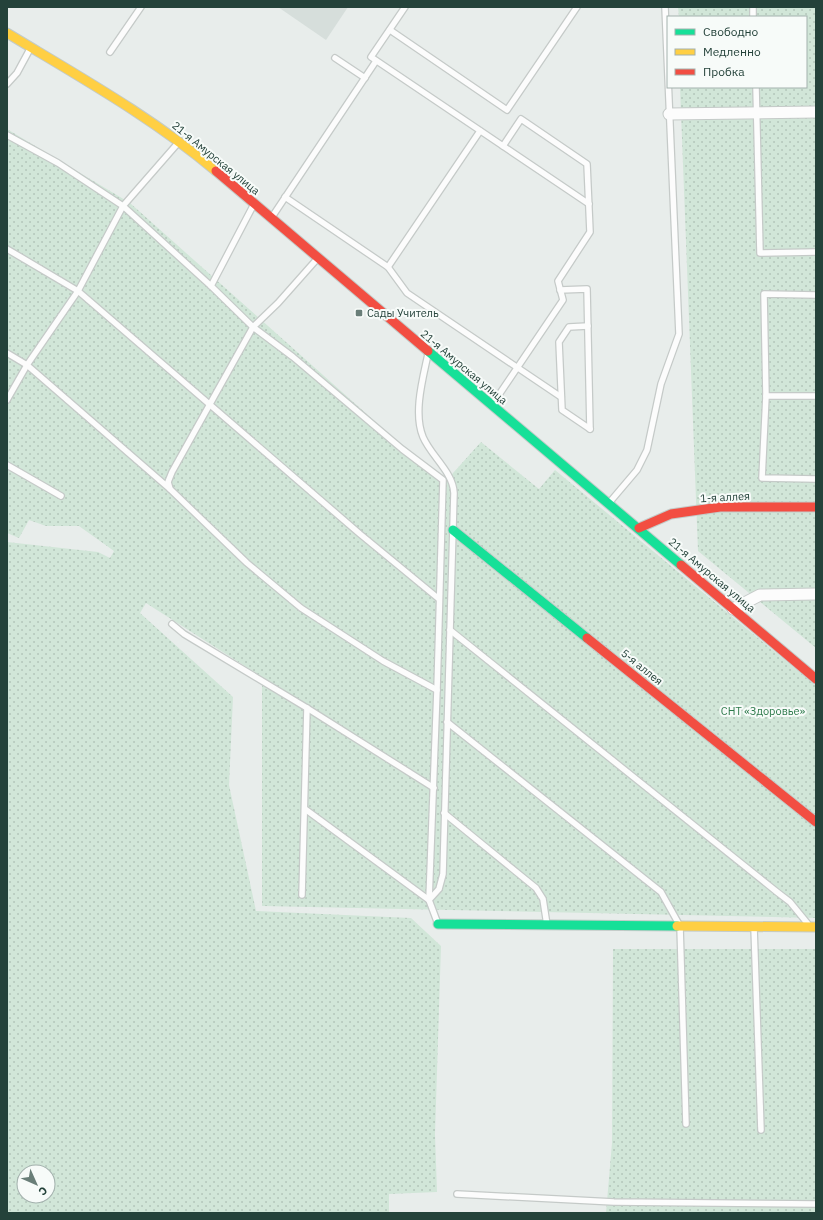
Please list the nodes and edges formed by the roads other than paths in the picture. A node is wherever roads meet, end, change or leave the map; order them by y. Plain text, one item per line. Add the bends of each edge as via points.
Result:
1 (141, 7) edge
2 (405, 7) edge
3 (577, 7) edge
4 (665, 7) edge
5 (390, 30) junction
6 (7, 33) edge
7 (31, 47) junction
8 (110, 52) dead end
9 (335, 58) dead end
10 (667, 60) edge
11 (376, 61) junction
12 (365, 78) junction
13 (7, 84) edge
14 (668, 88) edge
15 (756, 88) edge
16 (816, 112) edge
17 (757, 113) junction
18 (669, 114) junction
19 (480, 130) junction
20 (7, 135) edge
21 (179, 142) junction
22 (503, 146) junction
23 (285, 197) junction
24 (254, 203) junction
25 (589, 204) junction
26 (123, 206) junction
27 (271, 218) junction
28 (7, 249) edge
29 (816, 252) edge
30 (319, 258) junction
31 (388, 267) junction
32 (211, 286) junction
33 (560, 290) junction
34 (78, 291) junction
35 (816, 295) edge
36 (588, 326) junction
37 (253, 327) junction
38 (429, 353) junction
39 (7, 354) edge
40 (27, 365) junction
41 (517, 368) junction
42 (766, 396) junction
43 (816, 396) edge
44 (561, 397) junction
45 (7, 400) edge
46 (210, 404) junction
47 (492, 406) junction
48 (7, 465) edge
49 (816, 479) edge
50 (170, 489) junction
51 (61, 496) dead end
52 (609, 503) junction
53 (816, 507) edge
54 (639, 528) junction
55 (453, 530) junction
56 (816, 594) edge
57 (440, 598) junction
58 (733, 609) junction
59 (172, 624) dead end
60 (450, 630) junction
61 (816, 680) edge
62 (437, 690) junction
63 (307, 708) junction
64 (447, 722) junction
65 (434, 788) junction
66 (305, 809) junction
67 (444, 813) junction
68 (816, 822) edge
69 (302, 895) dead end
70 (429, 900) junction
71 (438, 924) joint
72 (548, 925) junction
73 (680, 926) junction
74 (754, 927) junction
75 (813, 927) edge
76 (686, 1124) dead end
77 (761, 1130) dead end
78 (456, 1194) dead end
79 (816, 1204) edge

1 - 8 lane
2 - 5 lane
3 - 5 lane via 507,110
4 - 10 lane
5 - 11 lane via 371,58
6 - 7 main road, 21-я Амурская улица
7 - 13 lane via 17,73
7 - 21 main road, 21-я Амурская улица via 136,112
9 - 12 lane
11 - 12 lane
11 - 19 lane
12 - 23 lane
14 - 18 lane
15 - 17 lane
16 - 17 street
17 - 18 street
17 - 29 lane via 760,253
18 - 52 lane via 679,334 661,384 647,450 637,470
19 - 22 lane
19 - 31 lane
20 - 26 lane
21 - 24 main road, 21-я Амурская улица
21 - 26 lane
22 - 25 lane
22 - 25 lane via 521,119 587,164
23 - 27 lane
23 - 31 lane
24 - 27 main road, 21-я Амурская улица
24 - 32 lane
25 - 33 lane via 590,232 558,281
26 - 32 lane
26 - 34 lane
27 - 30 main road, 21-я Амурская улица
28 - 34 lane
30 - 37 lane
30 - 38 main road, 21-я Амурская улица
31 - 41 lane via 407,293
32 - 37 lane
33 - 36 lane via 587,289
33 - 41 lane via 563,300
34 - 40 lane
34 - 46 lane
35 - 42 lane via 764,294
36 - 44 lane via 569,327 559,342
36 - 44 lane via 590,429 562,410
37 - 46 lane
37 - 57 lane via 443,480
38 - 47 main road, 21-я Амурская улица
38 - 55 lane via 419,408 423,436 454,483
39 - 40 lane
40 - 45 lane
40 - 50 lane
41 - 44 lane
41 - 47 lane
42 - 43 lane
42 - 49 lane via 762,478
46 - 50 lane via 172,472 168,482
46 - 57 lane via 360,534
47 - 52 main road, 21-я Амурская улица
48 - 51 lane
50 - 62 lane via 247,563 301,608 384,661
52 - 54 main road, 21-я Амурская улица
53 - 54 main road, 1-я аллея via 720,507 670,514
54 - 58 main road, 21-я Амурская улица
55 - 60 lane
55 - 68 main road, 5-я аллея
56 - 58 street via 760,595
57 - 62 lane
58 - 61 main road, 21-я Амурская улица
59 - 63 lane via 184,634
60 - 64 lane
60 - 75 lane via 782,895
62 - 65 lane
63 - 65 lane
63 - 66 lane
64 - 67 lane
64 - 73 lane via 660,892
65 - 70 lane
66 - 69 lane
66 - 70 lane
67 - 70 lane via 442,883
67 - 72 lane via 536,888 543,899
70 - 71 lane
71 - 72 main road
72 - 73 main road
73 - 74 main road
73 - 76 lane
74 - 75 main road
74 - 77 lane
78 - 79 lane via 614,1202

